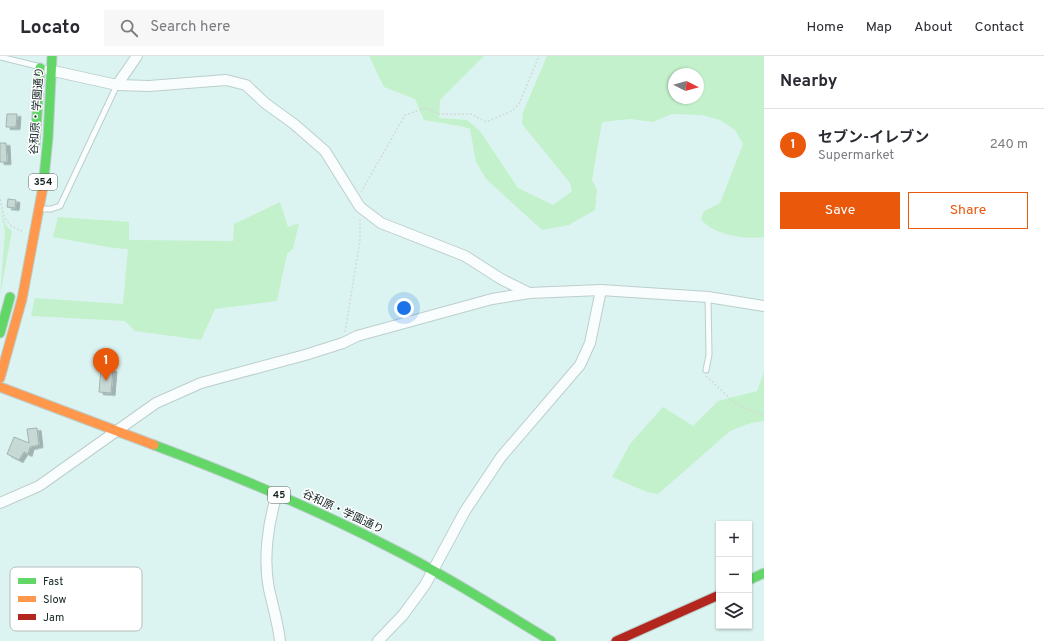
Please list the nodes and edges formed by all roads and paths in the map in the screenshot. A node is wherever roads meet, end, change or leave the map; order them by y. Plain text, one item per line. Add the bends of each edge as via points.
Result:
1 (40, 56) edge
2 (52, 56) edge
3 (137, 56) edge
4 (539, 56) edge
5 (0, 57) edge
6 (40, 68) junction
7 (52, 71) junction
8 (117, 85) junction
9 (34, 155) dead end
10 (0, 199) edge
11 (358, 204) junction
12 (40, 208) junction
13 (24, 232) dead end
14 (12, 289) dead end
15 (600, 290) junction
16 (529, 293) junction
17 (708, 297) junction
18 (764, 306) edge
19 (0, 333) edge
20 (343, 343) junction
21 (706, 370) joint
22 (0, 378) edge
23 (0, 387) edge
24 (764, 416) edge
25 (117, 431) junction
26 (277, 494) junction
27 (0, 503) edge
28 (432, 571) junction
29 (764, 572) edge
30 (752, 578) edge
31 (716, 596) edge
32 (280, 641) edge
33 (378, 641) edge
34 (551, 641) edge
35 (616, 641) edge

1 - 6 main road, 谷和原・学園通り
2 - 7 main road, 谷和原・学園通り / 354
3 - 8 street
4 - 11 path via 519,104 512,112 486,122 471,114 440,114 425,108 405,115
5 - 6 lane
6 - 7 street
6 - 9 main road, 谷和原・学園通り
7 - 8 street
7 - 12 main road, 谷和原・学園通り / 354
8 - 11 street via 149,86 226,80 246,85 325,151
8 - 12 lane via 60,206 51,209
10 - 13 path via 10,226
11 - 16 street via 381,223 465,256
11 - 20 path via 360,240
12 - 22 main road, 谷和原・学園通り / 354 via 24,291
14 - 19 main road
15 - 16 street
15 - 17 street
15 - 28 street via 590,344 580,365 501,457 465,511
16 - 20 street via 478,303 357,336
17 - 18 street
17 - 21 lane via 709,355
20 - 25 street via 196,385 156,403
21 - 24 path via 706,377 736,404
23 - 25 main road, 谷和原・学園通り / 45
25 - 26 main road, 谷和原・学園通り / 45 via 202,462
25 - 27 street via 40,486
26 - 28 main road, 谷和原・学園通り / 45 via 390,547
26 - 32 street via 268,537 267,563 269,588
28 - 33 street via 403,615
28 - 34 main road, 谷和原・学園通り / 45
29 - 30 main road
31 - 35 main road

